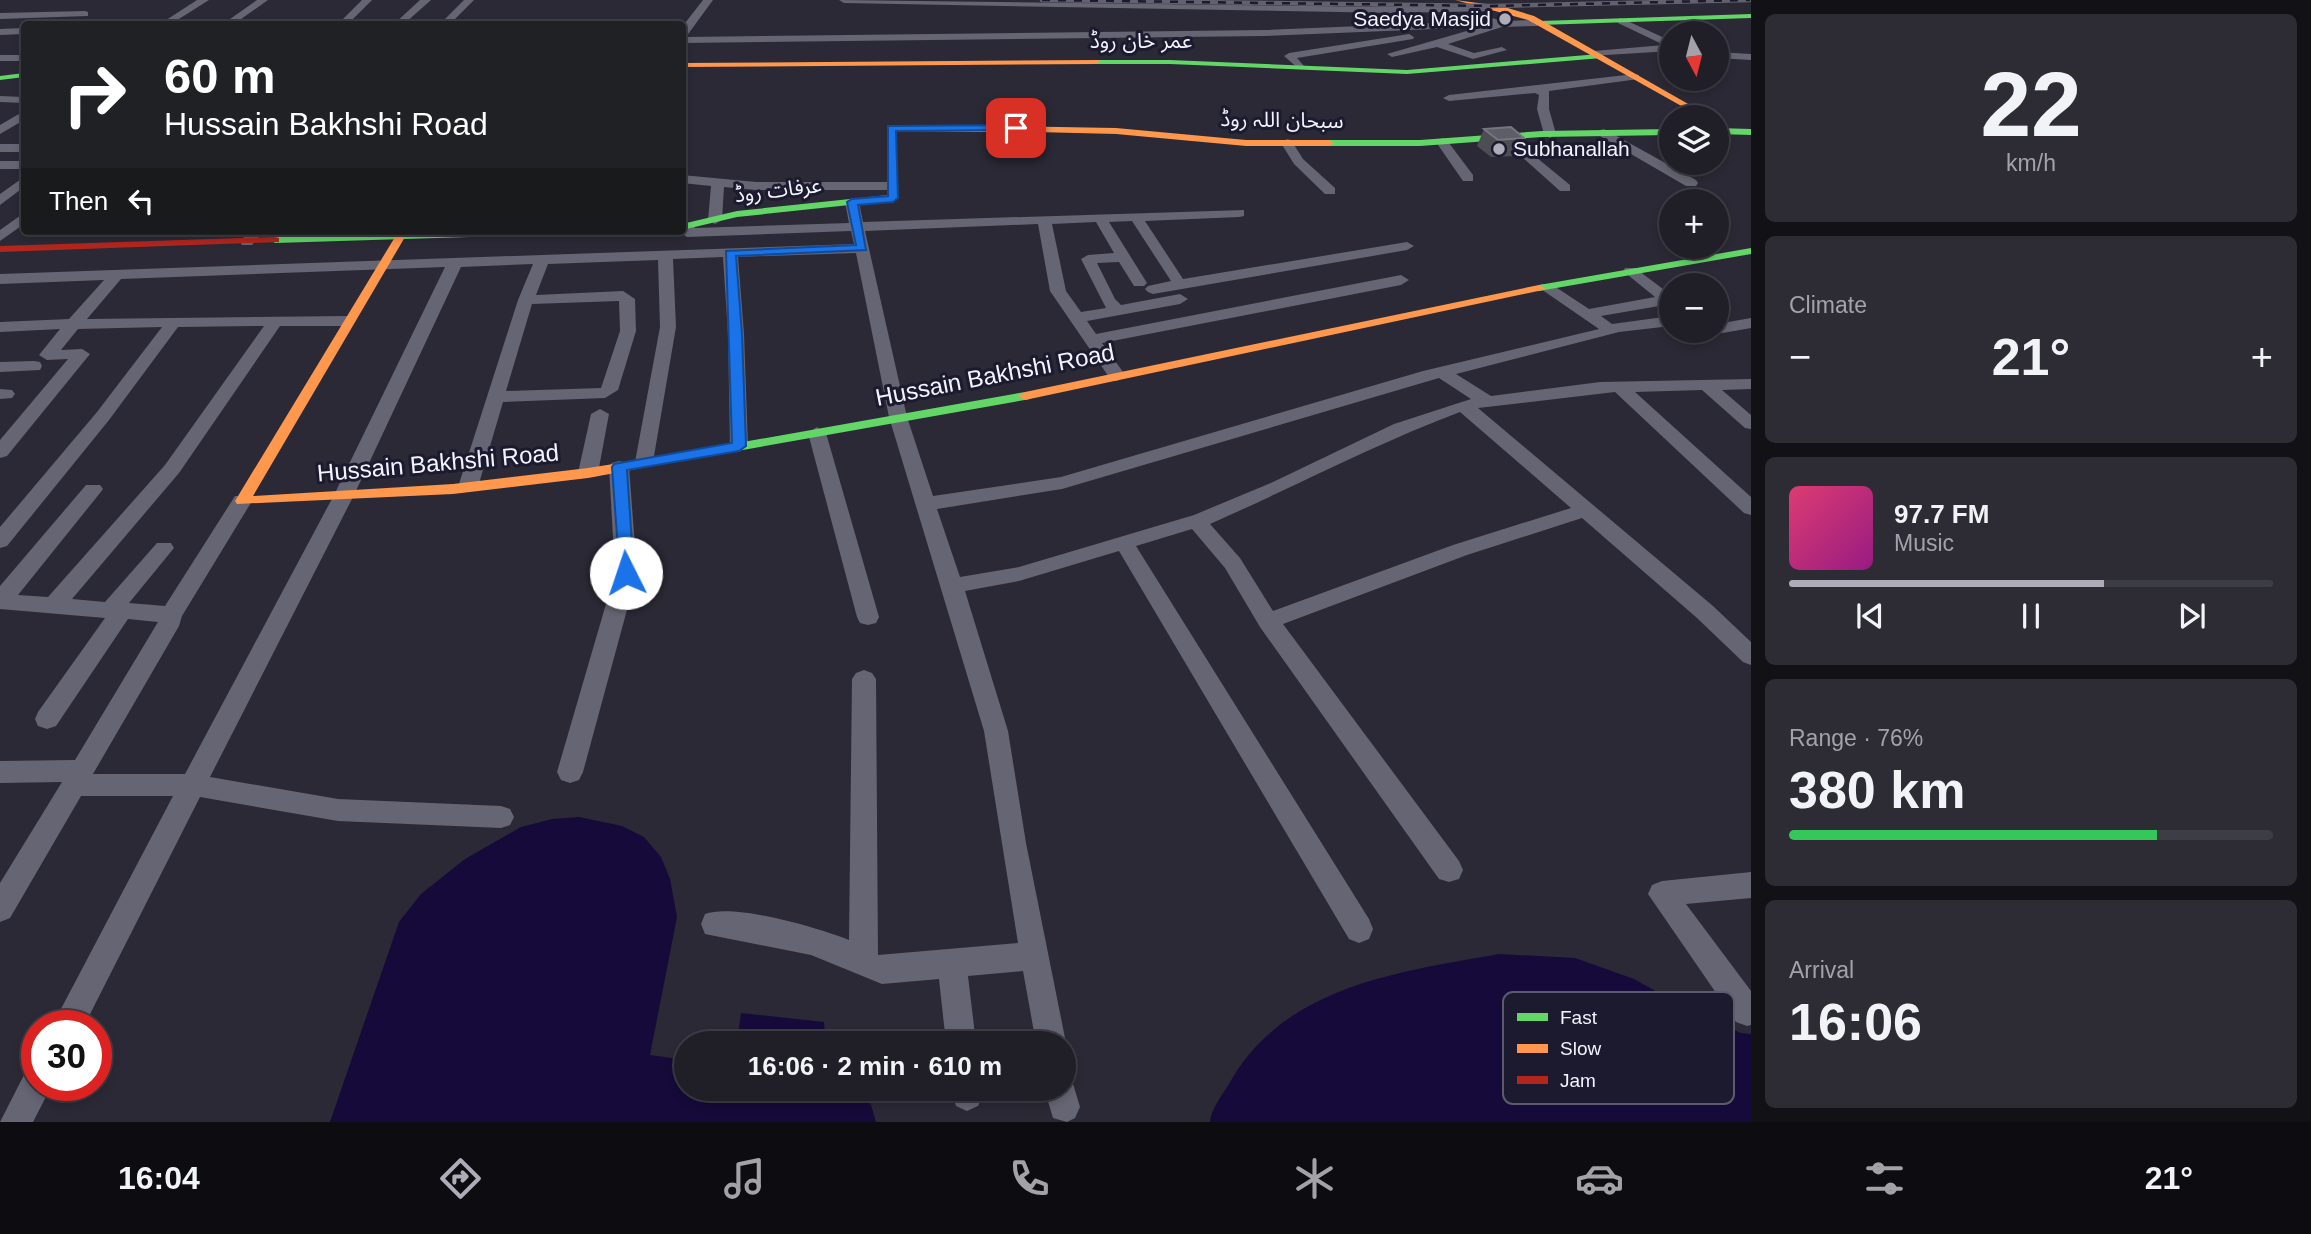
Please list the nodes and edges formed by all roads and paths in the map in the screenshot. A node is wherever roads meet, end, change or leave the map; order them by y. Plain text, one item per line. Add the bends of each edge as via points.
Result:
1 (55, 0) edge
2 (204, 0) edge
3 (263, 0) edge
4 (367, 0) edge
5 (426, 0) edge
6 (455, 0) edge
7 (469, 0) edge
8 (483, 0) edge
9 (708, 0) edge
10 (844, 0) edge
11 (1459, 0) edge
12 (32, 15) junction
13 (0, 16) edge
14 (1501, 16) junction
15 (1751, 16) edge
16 (22, 21) edge
17 (77, 21) edge
18 (171, 21) edge
19 (232, 21) edge
20 (346, 21) edge
21 (402, 21) edge
22 (436, 21) edge
23 (448, 21) edge
24 (463, 21) edge
25 (1621, 21) junction
26 (21, 22) edge
27 (1536, 23) junction
28 (1459, 25) junction
29 (4, 32) edge
30 (686, 32) edge
31 (686, 38) edge
32 (1659, 41) edge
33 (1438, 44) junction
34 (1659, 48) edge
35 (1502, 50) dead end
36 (1382, 55) dead end
37 (1597, 55) junction
38 (1729, 56) edge
39 (1751, 57) edge
40 (21, 58) edge
41 (1, 60) edge
42 (686, 65) edge
43 (1299, 66) junction
44 (21, 75) edge
45 (1635, 77) junction
46 (0, 78) edge
47 (1537, 89) junction
48 (1449, 98) dead end
49 (0, 99) edge
50 (21, 100) edge
51 (1685, 105) edge
52 (21, 115) edge
53 (0, 116) edge
54 (21, 116) edge
55 (0, 130) edge
56 (1659, 132) edge
57 (1729, 132) edge
58 (1751, 132) edge
59 (1604, 133) junction
60 (1550, 134) junction
61 (1508, 138) junction
62 (1442, 142) junction
63 (1287, 143) junction
64 (0, 148) edge
65 (21, 148) edge
66 (0, 165) edge
67 (20, 165) edge
68 (0, 177) edge
69 (1468, 178) dead end
70 (686, 179) edge
71 (718, 183) junction
72 (21, 184) edge
73 (1692, 184) dead end
74 (892, 186) junction
75 (1565, 188) dead end
76 (1330, 191) dead end
77 (0, 201) edge
78 (852, 202) junction
79 (1239, 213) dead end
80 (1136, 217) junction
81 (1100, 218) junction
82 (21, 220) edge
83 (715, 220) junction
84 (1044, 220) junction
85 (686, 227) edge
86 (858, 227) junction
87 (686, 230) edge
88 (327, 235) edge
89 (401, 235) edge
90 (289, 236) edge
91 (0, 237) edge
92 (252, 237) edge
93 (1407, 246) dead end
94 (863, 248) junction
95 (0, 249) edge
96 (730, 253) junction
97 (1748, 253) edge
98 (665, 255) junction
99 (1123, 257) junction
100 (543, 258) junction
101 (456, 261) junction
102 (383, 264) junction
103 (1630, 271) junction
104 (117, 274) junction
105 (1224, 277) junction
106 (1176, 278) dead end
107 (0, 279) edge
108 (1401, 280) dead end
109 (1546, 287) junction
110 (1659, 293) edge
111 (526, 300) junction
112 (1659, 303) edge
113 (1117, 310) junction
114 (1586, 314) junction
115 (1075, 318) junction
116 (275, 321) junction
117 (348, 321) junction
118 (174, 322) junction
119 (1659, 323) edge
120 (1751, 323) edge
121 (75, 324) junction
122 (0, 327) edge
123 (1729, 327) edge
124 (1608, 329) junction
125 (1091, 340) junction
126 (34, 366) dead end
127 (0, 367) edge
128 (1441, 372) junction
129 (1116, 376) junction
130 (1706, 384) junction
131 (1751, 384) edge
132 (1619, 386) junction
133 (498, 397) junction
134 (1487, 401) junction
135 (1463, 405) junction
136 (600, 414) dead end
137 (898, 416) junction
138 (1751, 424) edge
139 (817, 433) junction
140 (739, 446) junction
141 (0, 453) edge
142 (644, 462) junction
143 (619, 467) junction
144 (588, 473) junction
145 (468, 487) junction
146 (93, 489) dead end
147 (344, 495) junction
148 (242, 501) junction
149 (926, 505) junction
150 (1751, 508) edge
151 (1585, 510) junction
152 (1196, 521) junction
153 (0, 541) edge
154 (1124, 543) junction
155 (164, 548) dead end
156 (953, 586) junction
157 (54, 605) junction
158 (3, 606) edge
159 (118, 609) junction
160 (171, 615) junction
161 (867, 617) dead end
162 (1268, 621) junction
163 (1751, 656) edge
164 (864, 679) dead end
165 (47, 719) dead end
166 (0, 772) edge
167 (570, 772) dead end
168 (78, 778) junction
169 (192, 785) junction
170 (501, 817) dead end
171 (1449, 870) dead end
172 (1751, 885) edge
173 (0, 909) edge
174 (715, 924) dead end
175 (1359, 929) dead end
176 (1034, 956) junction
177 (863, 964) junction
178 (952, 964) junction
179 (1733, 992) edge
180 (1734, 993) edge
181 (74, 1010) edge
182 (1747, 1011) dead end
183 (960, 1031) edge
184 (1049, 1031) edge
185 (27, 1101) edge
186 (16, 1122) edge

1 - 12 street
2 - 18 street
3 - 19 street
4 - 20 street
5 - 21 street
6 - 22 street
7 - 23 street
8 - 24 street
9 - 30 street
10 - 14 street via 1393,9
11 - 14 street
12 - 13 street
12 - 16 street
12 - 17 street via 90,10
14 - 27 street via 1531,18
14 - 28 street
14 - 33 street
15 - 25 street
25 - 27 street
25 - 32 street
26 - 29 street
27 - 37 street
28 - 31 street via 1264,33
28 - 43 street via 1447,31 1289,55
33 - 35 street via 1473,56
33 - 36 street
34 - 37 street
37 - 43 street, عمر خان روڈ via 1407,72
37 - 45 street
38 - 39 street
40 - 41 street
42 - 43 street, عمر خان روڈ via 1170,62
44 - 46 street
45 - 47 street
45 - 51 street
47 - 48 street
47 - 60 street via 1545,94 1543,109
49 - 50 street
52 - 53 street
54 - 55 street
56 - 59 street, سبحان اللہ روڈ
57 - 58 street
59 - 60 street, سبحان اللہ روڈ
59 - 73 street
60 - 61 street, سبحان اللہ روڈ
61 - 62 street, سبحان اللہ روڈ
61 - 75 street
62 - 63 street, سبحان اللہ روڈ
62 - 69 street
63 - 74 street, سبحان اللہ روڈ via 1246,144 1116,131 891,128
63 - 76 street
64 - 65 street
66 - 67 street
67 - 68 street
70 - 71 street
71 - 74 street
71 - 83 street
72 - 77 street
74 - 78 street, عرفات روڈ via 893,198
78 - 83 street, عرفات روڈ
78 - 86 street
79 - 80 street
80 - 81 street
80 - 106 street
81 - 84 street
81 - 99 street
82 - 91 street
83 - 85 street, عرفات روڈ
84 - 86 street
84 - 115 street via 1058,290
86 - 87 street
86 - 94 street
88 - 90 street
89 - 102 street
90 - 92 street
92 - 95 street
93 - 105 street
94 - 96 street
94 - 137 street
96 - 98 street
96 - 140 street
97 - 103 street, Hussain Bakhshi Road
98 - 100 street
98 - 142 street via 668,327
99 - 105 street via 1146,286
99 - 113 street via 1088,259
100 - 101 street
100 - 111 street
101 - 102 street
101 - 147 street
102 - 104 street
102 - 117 street
103 - 109 street, Hussain Bakhshi Road
103 - 110 street
104 - 107 street
104 - 121 street
105 - 113 street via 1237,288
108 - 125 street
109 - 114 street
109 - 129 street, Hussain Bakhshi Road
111 - 133 street
111 - 133 street via 626,298 628,331 605,393
112 - 114 street
113 - 115 street
114 - 124 street
115 - 125 street
116 - 117 street
116 - 118 street
116 - 157 street via 172,469
117 - 148 street
118 - 121 street
118 - 153 street
119 - 124 street
120 - 123 street
121 - 122 street
121 - 141 street via 47,355 82,354
124 - 128 street via 1612,331
125 - 129 street
126 - 127 street
128 - 134 street
128 - 149 street via 1062,484
129 - 137 street, Hussain Bakhshi Road via 1002,401
130 - 131 street
130 - 132 street
130 - 138 street
132 - 134 street
132 - 150 street
133 - 145 street
134 - 135 street
135 - 151 street
135 - 152 street via 1400,428
136 - 144 street
137 - 139 street, Hussain Bakhshi Road
137 - 149 street
139 - 140 street, Hussain Bakhshi Road
139 - 161 street
140 - 142 street, Hussain Bakhshi Road
142 - 143 street, Hussain Bakhshi Road
143 - 144 street, Hussain Bakhshi Road
143 - 167 street via 624,587
144 - 145 street, Hussain Bakhshi Road
145 - 147 street, Hussain Bakhshi Road
146 - 158 street via 0,601
147 - 148 street, Hussain Bakhshi Road
147 - 169 street
148 - 160 street
149 - 156 street
151 - 162 street via 1460,550
151 - 163 street
152 - 154 street
152 - 162 street via 1233,563
154 - 156 street via 1019,574
154 - 175 street
155 - 159 street
156 - 176 street via 996,732
157 - 158 street
157 - 159 street
159 - 160 street
159 - 165 street
160 - 168 street
162 - 171 street
164 - 177 street
166 - 168 street
168 - 169 street
168 - 173 street
169 - 170 street via 338,810
169 - 181 street
172 - 179 street via 1662,894
174 - 177 street via 764,928 846,953
176 - 178 street
176 - 184 street
177 - 178 street via 882,970
178 - 183 street
180 - 182 street
185 - 186 street

